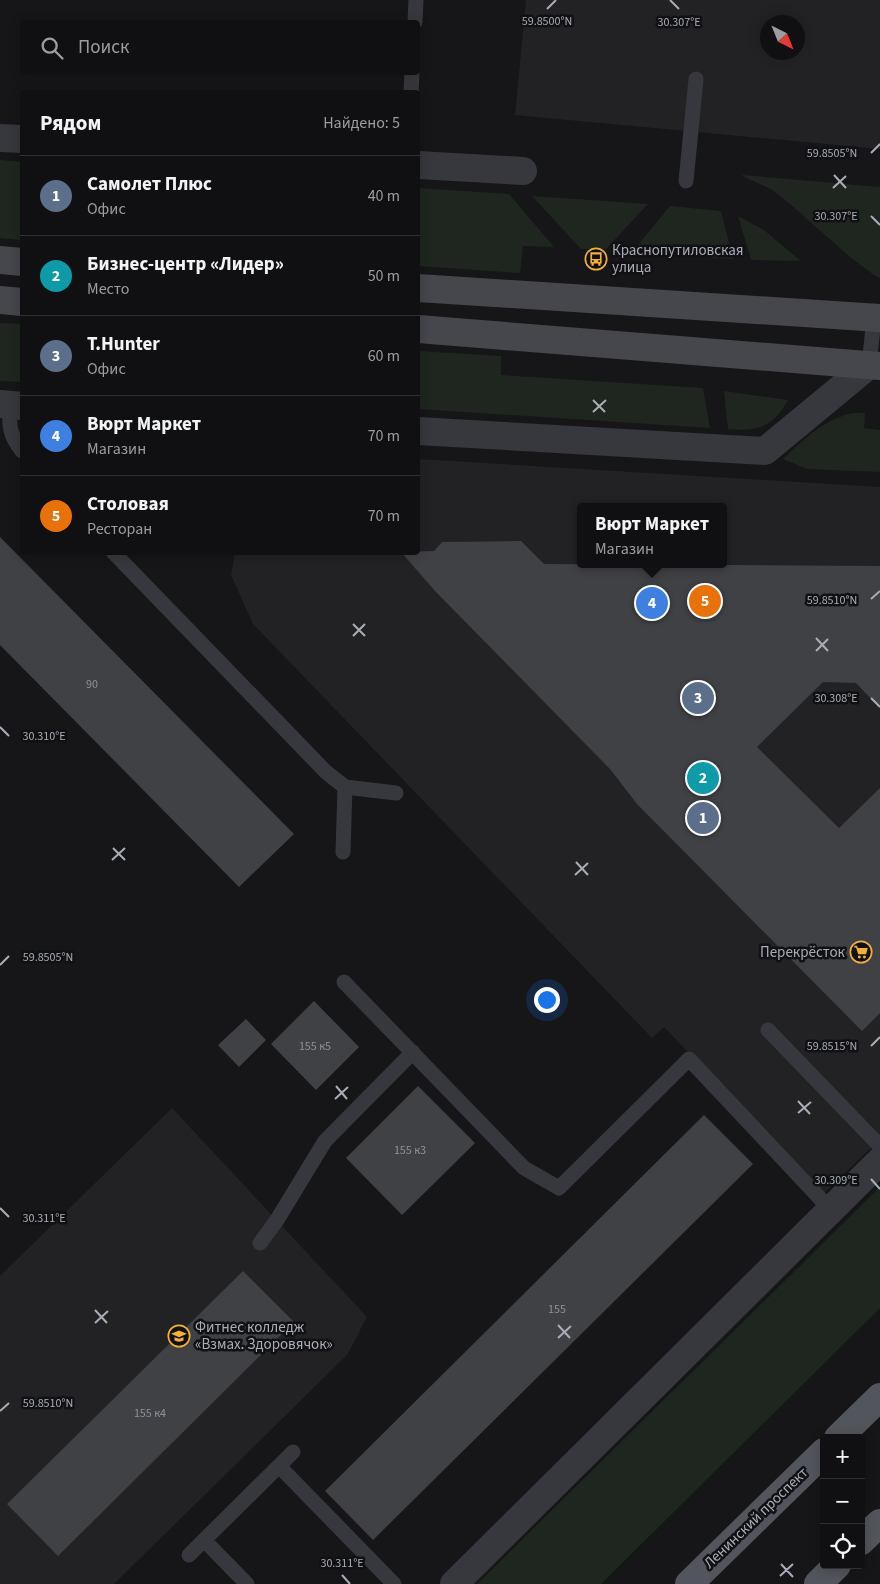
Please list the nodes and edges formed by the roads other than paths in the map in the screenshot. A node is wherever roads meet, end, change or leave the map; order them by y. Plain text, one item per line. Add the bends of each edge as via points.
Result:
1 (416, 0) edge
2 (415, 20) edge
3 (412, 75) edge
4 (696, 79) dead end
5 (410, 90) edge
6 (0, 138) edge
7 (20, 139) edge
8 (420, 165) edge
9 (523, 171) dead end
10 (686, 181) dead end
11 (0, 260) edge
12 (20, 262) edge
13 (420, 288) edge
14 (0, 300) edge
15 (20, 302) edge
16 (877, 318) edge
17 (420, 329) edge
18 (875, 366) edge
19 (11, 405) edge
20 (420, 431) edge
21 (20, 448) edge
22 (116, 555) edge
23 (345, 787) junction
24 (396, 793) dead end
25 (343, 852) dead end
26 (344, 982) dead end
27 (768, 1030) dead end
28 (414, 1052) junction
29 (880, 1146) edge
30 (880, 1161) edge
31 (830, 1209) junction
32 (260, 1243) dead end
33 (880, 1397) edge
34 (842, 1434) edge
35 (293, 1452) dead end
36 (820, 1456) edge
37 (279, 1466) junction
38 (880, 1523) edge
39 (865, 1538) edge
40 (204, 1540) junction
41 (189, 1555) dead end
42 (833, 1569) edge
43 (247, 1584) edge
44 (394, 1584) edge
45 (454, 1584) edge
46 (689, 1584) edge
47 (818, 1584) edge

1 - 2 lane
3 - 5 lane
4 - 10 lane
6 - 7 street
8 - 9 street
11 - 12 main road
13 - 16 main road
14 - 15 main road
16 - 18 lane
17 - 18 main road
18 - 20 street via 765,451
19 - 21 lane via 9,426
22 - 23 lane via 326,772
23 - 24 lane
23 - 25 lane
26 - 28 lane
27 - 29 lane
28 - 31 lane via 524,1168 559,1188 688,1059
28 - 32 lane via 325,1141
30 - 31 street
31 - 45 street
33 - 34 main road
35 - 37 lane
36 - 46 main road, Ленинский проспект
37 - 40 lane
37 - 44 lane
38 - 39 main road
40 - 41 lane
40 - 43 lane
42 - 47 main road

